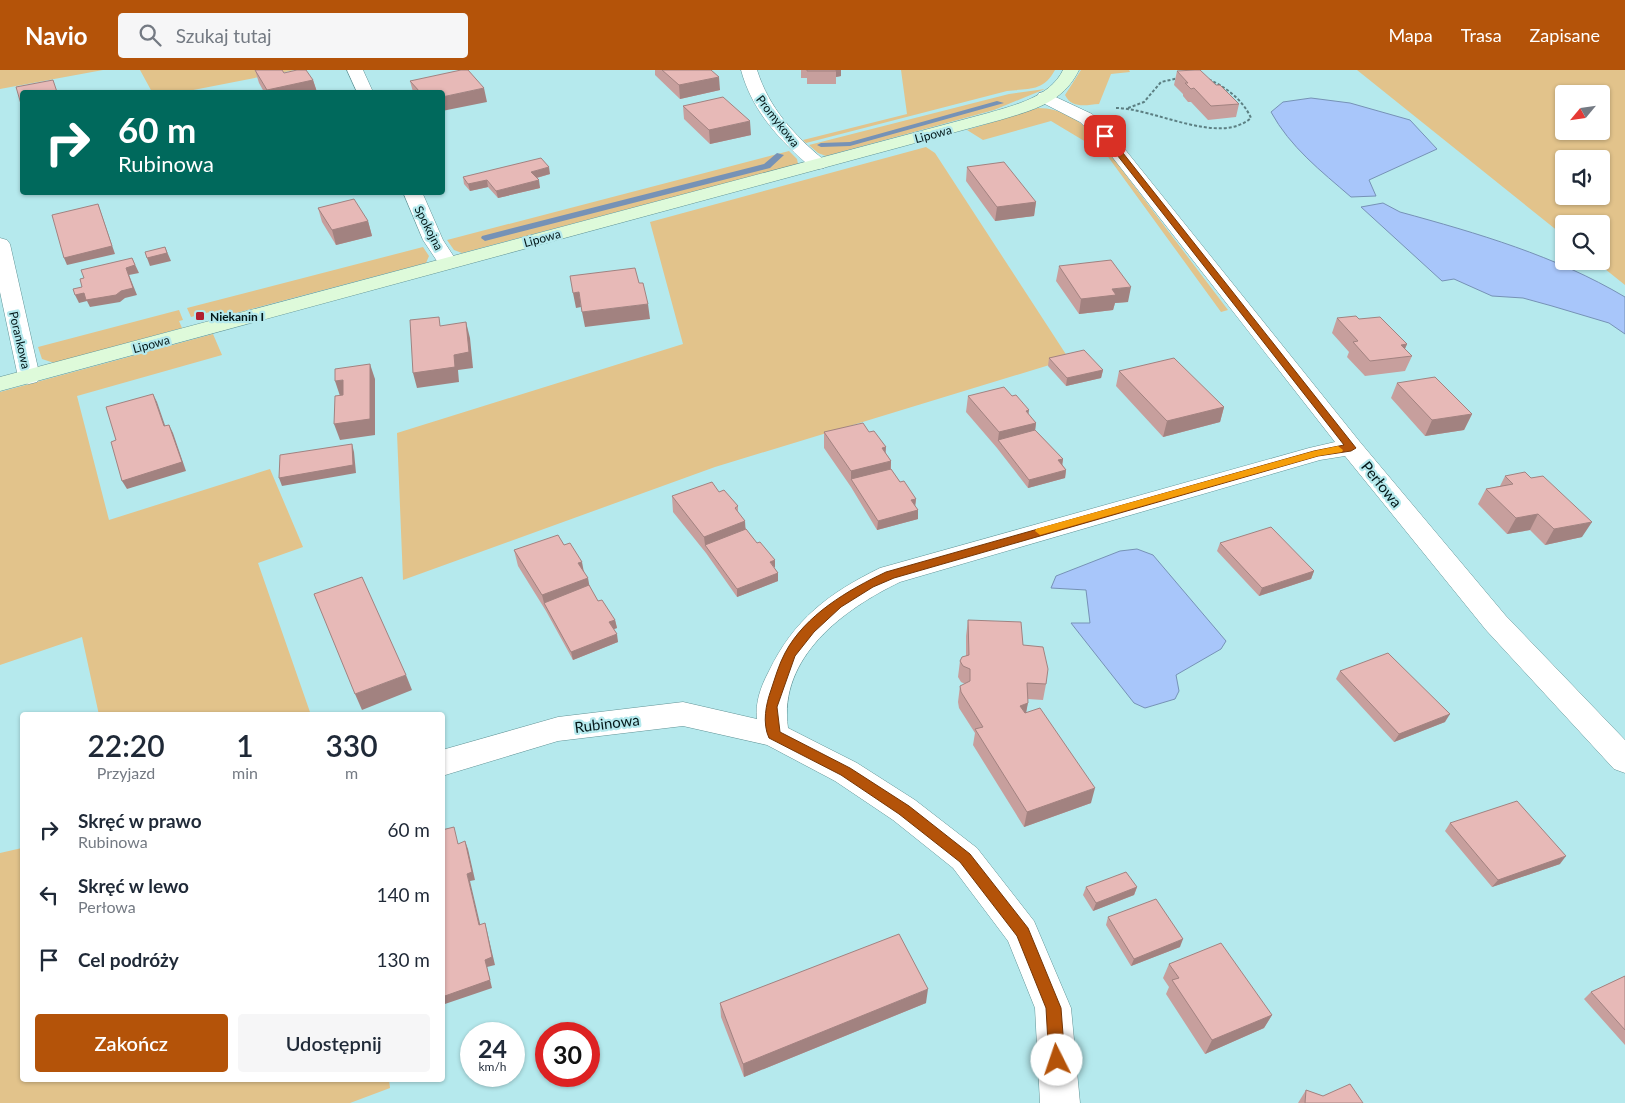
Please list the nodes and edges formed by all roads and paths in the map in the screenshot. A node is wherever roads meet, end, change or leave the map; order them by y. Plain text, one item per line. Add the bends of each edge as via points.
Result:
1 (355, 70) edge
2 (749, 70) edge
3 (1071, 70) edge
4 (1185, 77) edge
5 (1202, 78) edge
6 (364, 90) edge
7 (1044, 98) junction
8 (1128, 108) junction
9 (1076, 112) junction
10 (818, 164) junction
11 (413, 195) edge
12 (0, 244) edge
13 (448, 264) junction
14 (29, 377) junction
15 (0, 384) edge
16 (1351, 448) junction
17 (774, 735) junction
18 (1625, 760) edge
19 (445, 762) edge
20 (1060, 1103) edge

1 - 6 street
2 - 10 street, Promykowa via 755,92 763,104 796,146
3 - 7 street, Lipowa via 1061,87
4 - 8 path via 1161,82 1144,102
5 - 8 path via 1219,83 1247,108 1251,118 1249,123 1236,128 1216,129
7 - 9 street, Perłowa
7 - 10 street, Lipowa via 962,126
8 - 9 path
9 - 16 street, Perłowa via 1105,136
10 - 13 street, Lipowa
11 - 13 street, Spokojna via 433,240
12 - 14 street, Porankowa
13 - 14 street, Lipowa
14 - 15 street, Lipowa
16 - 17 street via 1318,453 1044,530 890,575 869,585 837,604 810,629 790,655 771,707
16 - 18 street, Perłowa via 1496,623
17 - 19 street, Rubinowa via 683,714 558,729
17 - 20 street, Rubinowa via 854,777 904,810 965,858 1022,932 1053,1008

